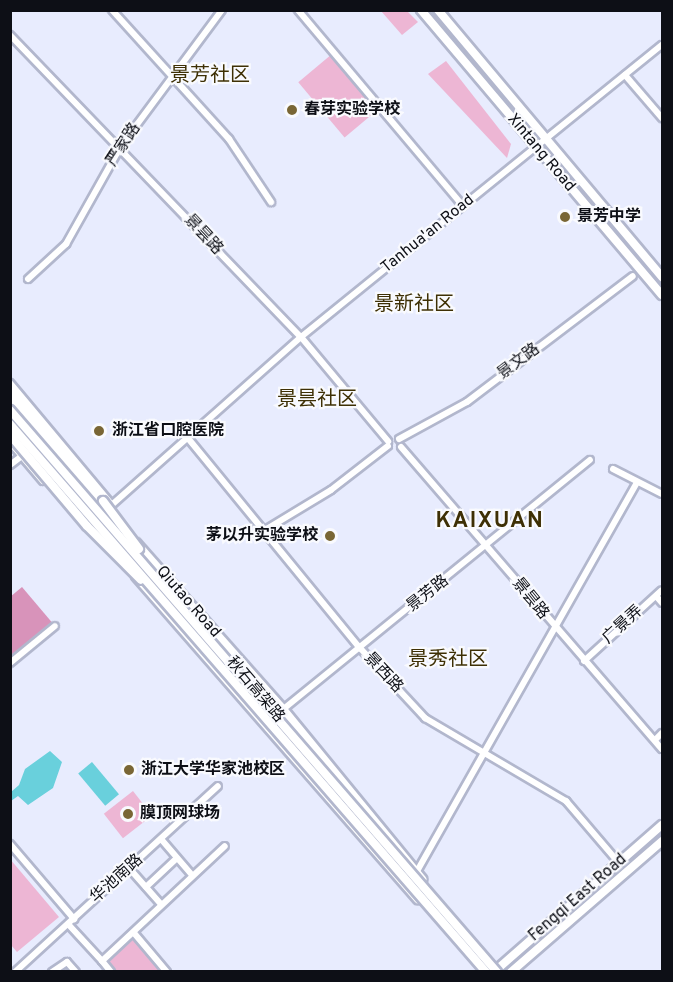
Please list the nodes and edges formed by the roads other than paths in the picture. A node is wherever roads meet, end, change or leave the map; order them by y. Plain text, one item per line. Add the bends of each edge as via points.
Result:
1 (112, 10) edge
2 (222, 10) edge
3 (298, 10) edge
4 (421, 10) edge
5 (438, 10) edge
6 (10, 35) edge
7 (663, 45) edge
8 (173, 75) junction
9 (626, 75) junction
10 (663, 118) edge
11 (545, 143) junction
12 (121, 146) junction
13 (534, 148) junction
14 (271, 202) dead end
15 (463, 206) junction
16 (633, 276) dead end
17 (663, 277) edge
18 (28, 279) dead end
19 (663, 295) edge
20 (301, 337) junction
21 (10, 383) edge
22 (10, 391) edge
23 (10, 400) edge
24 (10, 410) edge
25 (10, 424) edge
26 (10, 434) edge
27 (187, 437) junction
28 (399, 439) junction
29 (10, 442) edge
30 (388, 443) junction
31 (401, 447) junction
32 (22, 456) junction
33 (590, 460) dead end
34 (10, 465) edge
35 (613, 469) dead end
36 (636, 484) junction
37 (663, 494) edge
38 (110, 507) junction
39 (90, 524) junction
40 (265, 530) junction
41 (487, 544) junction
42 (152, 570) junction
43 (663, 590) edge
44 (656, 596) junction
45 (164, 600) junction
46 (663, 603) edge
47 (54, 626) dead end
48 (555, 629) junction
49 (360, 648) junction
50 (584, 661) junction
51 (10, 663) edge
52 (283, 709) junction
53 (263, 725) junction
54 (663, 733) edge
55 (655, 740) junction
56 (663, 749) edge
57 (484, 756) junction
58 (218, 786) dead end
59 (663, 825) edge
60 (161, 839) junction
61 (663, 841) edge
62 (10, 844) edge
63 (225, 846) dead end
64 (177, 858) junction
65 (619, 863) junction
66 (129, 868) junction
67 (416, 873) junction
68 (192, 875) junction
69 (146, 887) junction
70 (160, 903) junction
71 (74, 919) junction
72 (68, 924) junction
73 (134, 933) junction
74 (102, 961) junction
75 (75, 971) edge
76 (109, 971) edge
77 (498, 971) edge
78 (15, 972) edge
79 (52, 972) edge
80 (167, 972) edge
81 (482, 972) edge
82 (511, 972) edge

1 - 8 street
2 - 8 street, 严家路
3 - 15 street
4 - 13 main road, Xintang Road
5 - 11 main road, Xintang Road
6 - 12 street, 景昙路
7 - 9 street, Tanhua'an Road
8 - 12 street, 严家路
8 - 14 street via 229,139
9 - 10 street
9 - 11 street, Tanhua'an Road
11 - 13 street, Tanhua'an Road
11 - 17 main road, Xintang Road
12 - 18 street, 严家路 via 66,244
12 - 20 street, 景昙路
13 - 15 street, Tanhua'an Road
13 - 19 main road, Xintang Road
15 - 20 street, Tanhua'an Road
16 - 28 street, 景文路 via 467,402
20 - 27 street, Tanhua'an Road
20 - 30 street, 景昙路
21 - 38 street
22 - 42 highway, bridge via 125,525
23 - 38 main road, Qiutao Road
24 - 42 highway, 秋石高架路, bridge
25 - 45 highway, 秋石高架路, bridge
26 - 39 main road, Qiutao Road
26 - 45 highway, bridge via 100,540
27 - 38 street, Tanhua'an Road
27 - 40 street, 景西路
28 - 30 street, 景文路
28 - 31 street
29 - 32 street
30 - 31 street via 393,451
30 - 40 street via 331,490
31 - 41 street, 景昙路
32 - 34 street
32 - 39 street via 74,514
33 - 41 street, 景芳路
35 - 36 street
36 - 37 street
36 - 48 street
38 - 39 street, Tanhua'an Road
38 - 52 main road, Qiutao Road
39 - 53 main road, Qiutao Road
40 - 49 street, 景西路
41 - 48 street, 景昙路
41 - 49 street, 景芳路
42 - 77 highway, 秋石高架路, bridge
43 - 44 street, 广景弄
44 - 46 street
44 - 50 street, 广景弄
45 - 81 highway, 秋石高架路, bridge
47 - 51 street
48 - 50 street, 景昙路
48 - 57 street
49 - 52 street, 景芳路
49 - 57 street, 景西路 via 425,718
50 - 55 street, 景昙路
52 - 53 street, 景芳路
52 - 67 main road, Qiutao Road
53 - 81 main road, Qiutao Road
54 - 55 street
55 - 56 street, 景昙路
57 - 65 street, 景西路 via 566,801
57 - 67 street
58 - 60 street, 华池南路
59 - 65 main road, Fengqi East Road
60 - 64 street
60 - 66 street, 华池南路
61 - 82 main road, Fengqi East Road
62 - 71 street
63 - 68 street
64 - 68 street
64 - 69 street
65 - 77 main road, Fengqi East Road
66 - 69 street
66 - 71 street, 华池南路
67 - 77 main road, Qiutao Road
68 - 70 street
69 - 70 street
70 - 73 street via 135,926
71 - 72 street, 华池南路
72 - 74 street
72 - 78 street, 华池南路
73 - 74 street
73 - 80 street
74 - 76 street
75 - 79 street via 67,962

